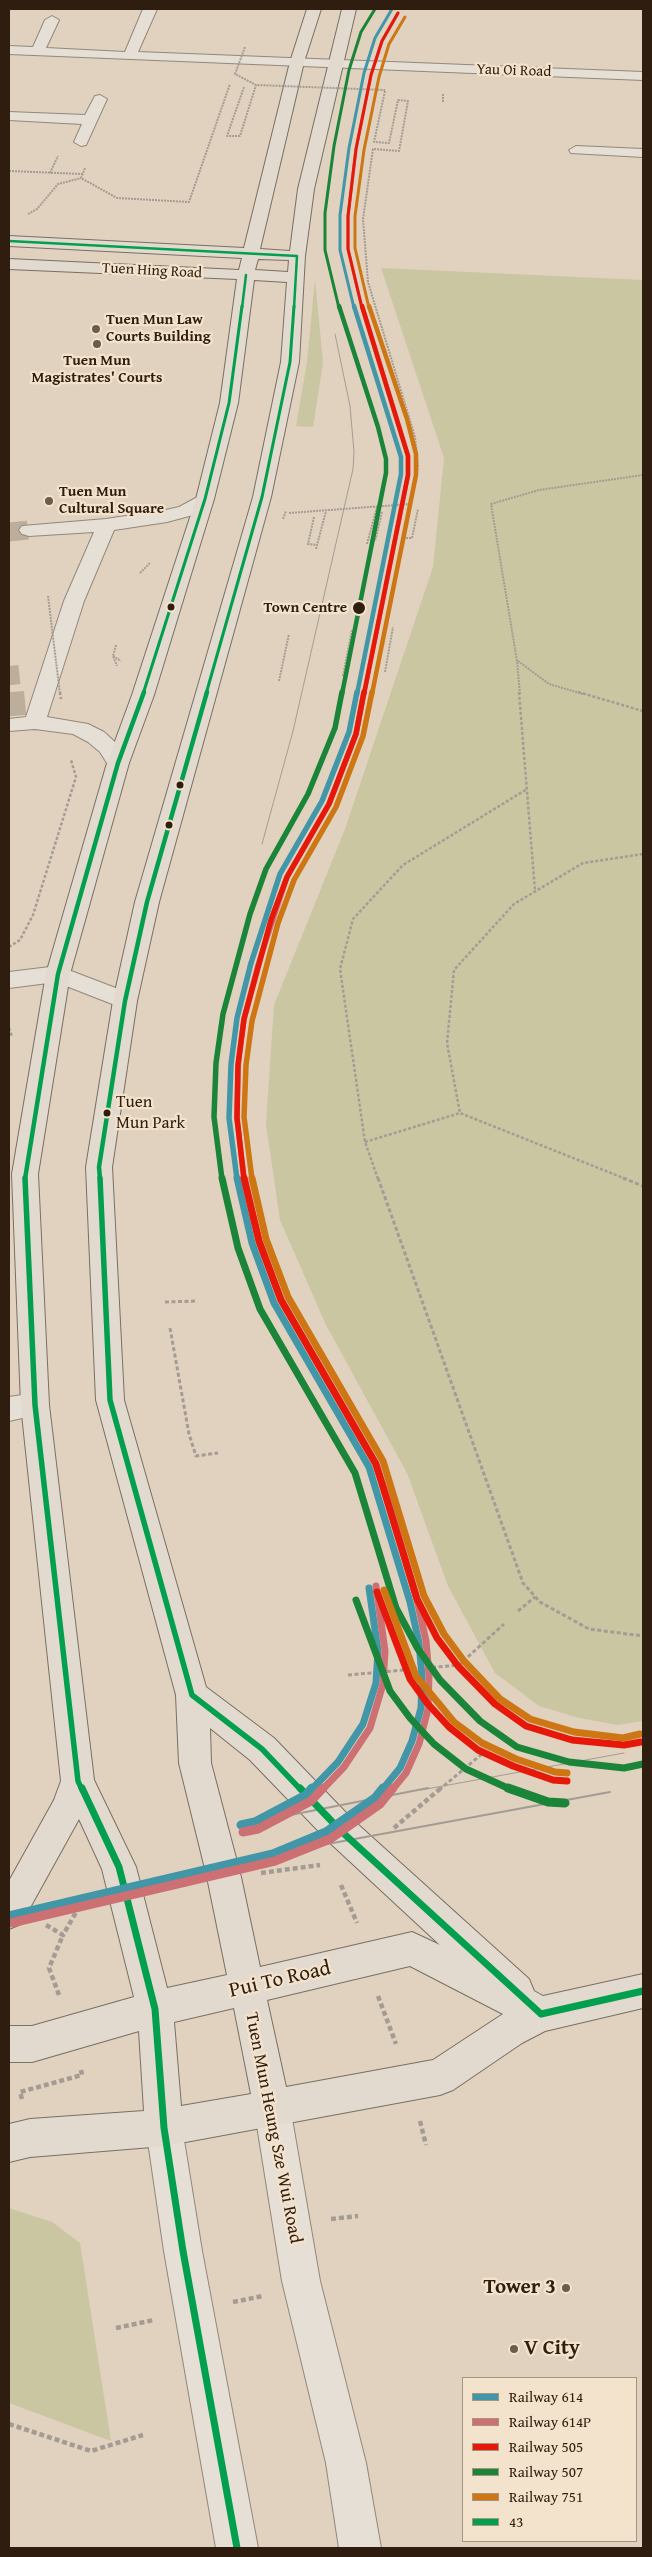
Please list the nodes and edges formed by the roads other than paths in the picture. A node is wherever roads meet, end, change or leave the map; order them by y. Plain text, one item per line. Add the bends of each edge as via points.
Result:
1 (150, 9) edge
2 (314, 9) edge
3 (349, 9) edge
4 (52, 20) dead end
5 (341, 40) junction
6 (9, 50) edge
7 (38, 51) junction
8 (130, 55) junction
9 (297, 62) junction
10 (334, 63) junction
11 (385, 65) junction
12 (643, 76) edge
13 (100, 99) dead end
14 (9, 116) edge
15 (91, 120) junction
16 (81, 142) dead end
17 (576, 150) dead end
18 (643, 153) edge
19 (9, 241) edge
20 (252, 254) junction
21 (297, 256) junction
22 (9, 264) edge
23 (246, 275) junction
24 (296, 277) junction
25 (205, 499) junction
26 (106, 525) junction
27 (30, 530) tunnel mouth
28 (35, 723) junction
29 (9, 725) edge
30 (118, 763) junction
31 (58, 974) junction
32 (9, 980) edge
33 (125, 1000) junction
34 (22, 1407) edge
35 (192, 1696) junction
36 (78, 1781) junction
37 (9, 1912) edge
38 (246, 1988) junction
39 (643, 1991) edge
40 (155, 2009) junction
41 (541, 2014) junction
42 (9, 2044) edge
43 (272, 2107) junction
44 (164, 2128) junction
45 (9, 2143) edge
46 (237, 2548) edge
47 (360, 2548) edge

1 - 8 street
2 - 9 main road
3 - 5 main road, Tuen Mun Heung Sze Wui Road
4 - 7 street
5 - 10 main road, Tuen Mun Heung Sze Wui Road
5 - 11 street, Yau Oi Road via 356,55
6 - 7 street, Yau Oi Road
7 - 8 street, Yau Oi Road
8 - 9 street, Yau Oi Road
9 - 10 street, Yau Oi Road
9 - 20 main road
10 - 11 street, Yau Oi Road
10 - 21 main road, Tuen Mun Heung Sze Wui Road via 306,189
11 - 12 street, Yau Oi Road
13 - 15 street
14 - 15 street
15 - 16 street
17 - 18 street
19 - 20 main road, Tuen Hing Road
20 - 21 main road, Tuen Hing Road
20 - 23 main road
21 - 24 main road, Tuen Mun Heung Sze Wui Road
22 - 23 main road, Tuen Hing Road
23 - 24 main road, Tuen Hing Road
23 - 25 main road via 229,403
24 - 33 main road, Tuen Mun Heung Sze Wui Road via 290,362 262,498 147,902
25 - 26 street via 186,511 167,516
25 - 30 main road
26 - 27 street
26 - 28 street via 74,601
28 - 29 street
28 - 30 street via 80,730 102,743
30 - 31 main road
31 - 32 street
31 - 33 street
31 - 34 main road via 25,1174
33 - 35 main road, Tuen Mun Heung Sze Wui Road via 99,1167 110,1400
34 - 36 main road
35 - 38 main road, Tuen Mun Heung Sze Wui Road via 194,1763 224,1877
35 - 41 main road via 262,1749 340,1831
36 - 37 main road via 68,1807
36 - 40 main road via 119,1867
38 - 40 main road, Pui To Road
38 - 41 main road, Pui To Road via 412,1950
38 - 43 main road, Tuen Mun Heung Sze Wui Road
39 - 41 main road
40 - 42 main road, Pui To Road via 32,2044
40 - 44 main road
41 - 43 main road via 509,2030 440,2077
43 - 44 main road
43 - 47 street, Tuen Mun Heung Sze Wui Road via 290,2224 308,2314 346,2463
44 - 45 main road via 30,2138
44 - 46 street

